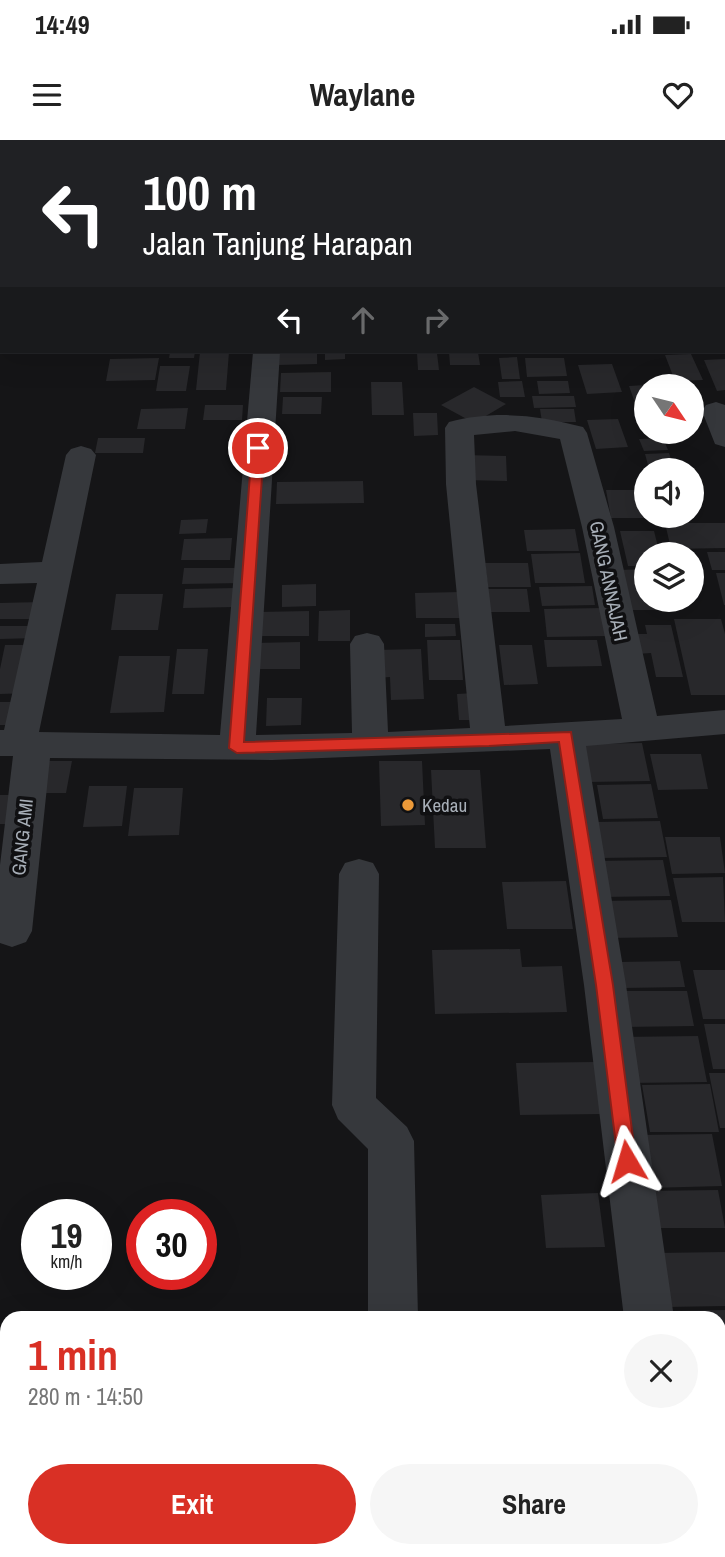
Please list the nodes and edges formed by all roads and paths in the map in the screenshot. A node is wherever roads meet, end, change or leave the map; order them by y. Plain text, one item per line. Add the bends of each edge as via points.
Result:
1 (266, 354) edge
2 (80, 455) dead end
3 (57, 572) junction
4 (0, 574) edge
5 (367, 644) dead end
6 (724, 726) edge
7 (642, 730) junction
8 (566, 736) junction
9 (489, 741) junction
10 (17, 743) edge
11 (370, 743) junction
12 (237, 748) junction
13 (359, 874) dead end
14 (12, 931) dead end
15 (393, 1311) edge
16 (648, 1311) edge

1 - 12 street
2 - 3 street, GANG AMI
3 - 4 street
3 - 10 street, GANG AMI
5 - 11 street
6 - 7 street
7 - 8 street
7 - 9 street, GANG ANNAJAH via 573,433 515,422 459,428
8 - 9 street
8 - 16 street
9 - 11 street
10 - 12 street
10 - 14 street, GANG AMI
11 - 12 street
13 - 15 street via 354,1105 391,1141

